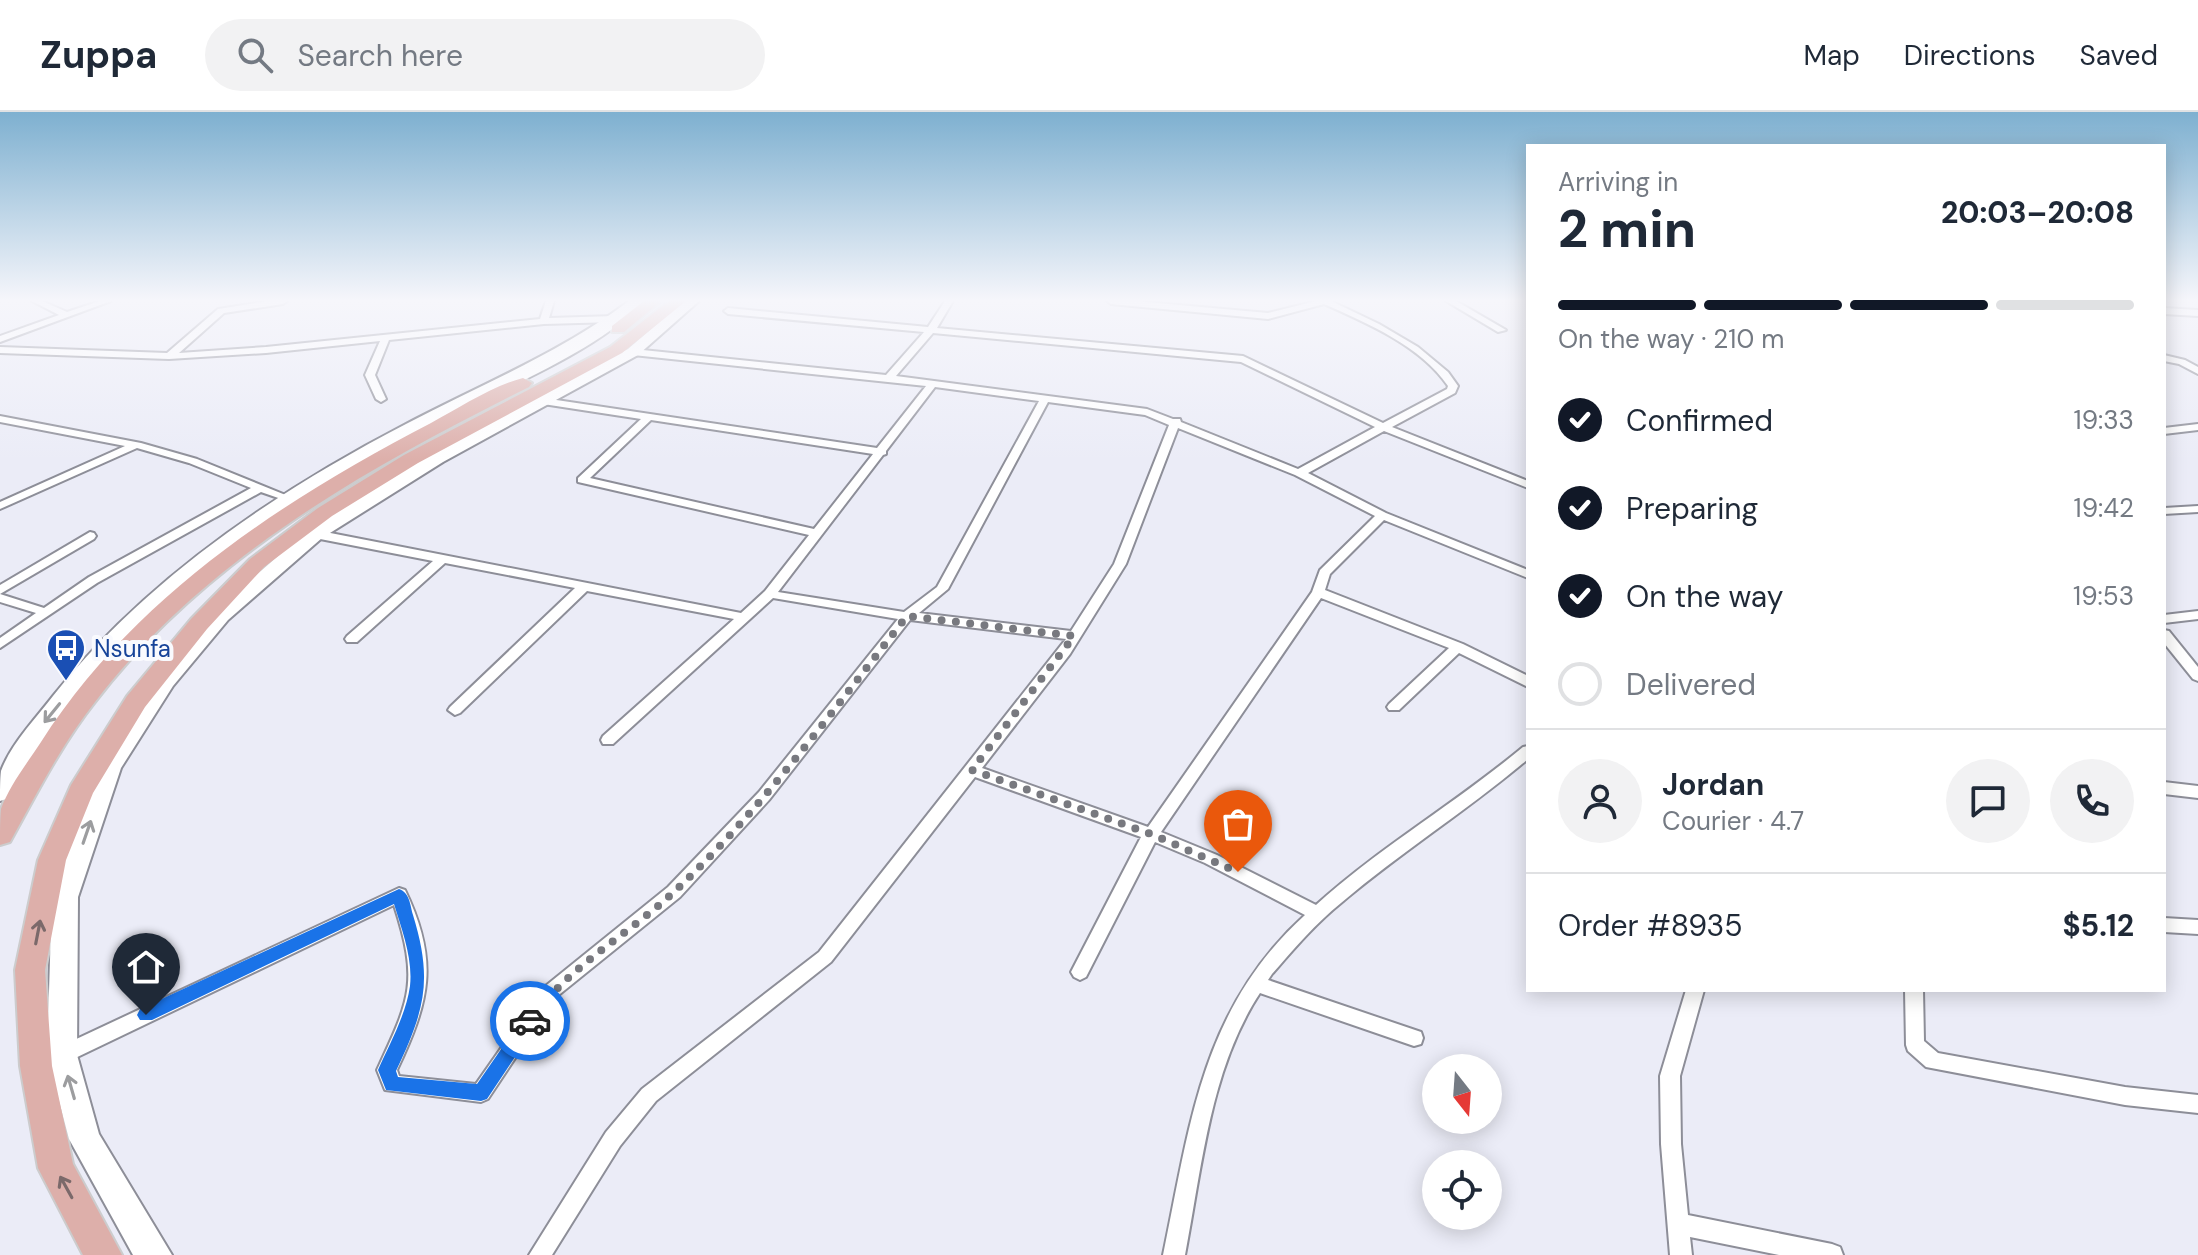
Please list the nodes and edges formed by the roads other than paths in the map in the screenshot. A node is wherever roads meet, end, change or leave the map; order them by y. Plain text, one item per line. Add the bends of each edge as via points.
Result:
1 (122, 354) edge
2 (190, 354) edge
3 (379, 354) edge
4 (558, 354) edge
5 (577, 354) edge
6 (608, 354) edge
7 (629, 354) edge
8 (656, 354) edge
9 (909, 354) edge
10 (1196, 354) edge
11 (1421, 354) edge
12 (169, 356) joint
13 (2166, 358) edge
14 (2198, 371) edge
15 (889, 378) junction
16 (933, 383) junction
17 (1046, 397) junction
18 (381, 399) dead end
19 (543, 401) junction
20 (648, 418) junction
21 (1, 420) edge
22 (1176, 421) junction
23 (1381, 426) junction
24 (2198, 427) edge
25 (2166, 431) edge
26 (137, 445) junction
27 (882, 452) junction
28 (1299, 473) junction
29 (1526, 484) edge
30 (257, 489) junction
31 (287, 498) junction
32 (0, 506) edge
33 (2198, 509) edge
34 (2166, 511) edge
35 (1382, 515) junction
36 (816, 533) junction
37 (315, 534) junction
38 (90, 536) dead end
39 (442, 559) junction
40 (1526, 573) edge
41 (586, 585) junction
42 (0, 590) edge
43 (1318, 592) junction
44 (770, 594) junction
45 (0, 598) edge
46 (45, 612) junction
47 (2198, 615) edge
48 (907, 616) junction
49 (743, 617) junction
50 (2166, 619) edge
51 (1074, 636) junction
52 (2166, 636) edge
53 (352, 639) dead end
54 (0, 644) edge
55 (1458, 647) junction
56 (2198, 676) edge
57 (1526, 681) edge
58 (1394, 707) dead end
59 (455, 710) dead end
60 (608, 740) dead end
61 (1526, 753) edge
62 (972, 770) junction
63 (2166, 788) edge
64 (0, 792) edge
65 (2198, 792) edge
66 (1151, 834) junction
67 (0, 835) edge
68 (1318, 914) junction
69 (2166, 925) edge
70 (2198, 927) edge
71 (1080, 972) dead end
72 (1257, 984) junction
73 (1694, 992) edge
74 (1914, 992) edge
75 (1414, 1038) dead end
76 (62, 1055) junction
77 (2198, 1104) edge
78 (1679, 1224) junction
79 (103, 1255) edge
80 (155, 1255) edge
81 (540, 1255) edge
82 (1174, 1255) edge
83 (1681, 1255) edge
84 (1832, 1255) edge

1 - 12 street
2 - 12 street
3 - 18 street via 370,375
4 - 31 street
5 - 67 main road via 336,480 265,526 204,575 87,694
79 -> 6 main road via 56,1168 36,1066 30,970 52,860 80,792 136,702 257,563 325,512 411,459
7 - 19 street
8 - 15 street
9 - 15 street
10 - 23 street via 1243,359
11 - 23 street via 1452,383 1451,391
13 - 14 street
15 - 16 street
16 - 17 street
16 - 27 street
17 - 22 street
17 - 48 street via 942,589
19 - 20 street
19 - 37 street via 437,458
20 - 27 street
20 - 36 street via 582,480
21 - 26 street
22 - 28 street
22 - 51 street via 1120,564
23 - 28 street via 1360,443
23 - 29 street
24 - 25 street
26 - 30 street via 193,461
26 - 32 street
27 - 36 street
28 - 35 street
30 - 31 street
30 - 46 street
31 -> 64 street via 228,541 112,641 47,718
33 - 34 street
35 - 40 street
35 - 43 street via 1324,573
36 - 44 street
37 - 39 street
76 -> 37 street via 65,897 109,767 165,681 221,616
38 - 42 street
39 - 41 street
39 - 53 street
41 - 49 street
41 - 59 street
43 - 55 street
43 - 66 street
44 - 48 street
44 - 49 street
45 - 46 street
46 - 54 street
47 - 50 street
48 - 51 street
48 - 76 street via 764,796 684,881 549,993 481,1093 392,1084 387,1070 418,986 414,944 399,895
49 - 60 street
51 - 62 street
52 - 56 street
55 - 57 street
55 - 58 street
61 - 68 street
62 - 66 street
62 - 81 street via 825,957 649,1095 613,1139
63 - 65 street
66 - 68 street
66 - 71 street
68 - 72 street via 1277,954
69 - 70 street
72 - 75 street
72 - 82 street via 1239,1009 1215,1069
73 - 78 street via 1670,1076
74 - 77 street via 1915,1045 1933,1061
80 -> 76 street via 85,1139
78 - 83 street
78 - 84 street

